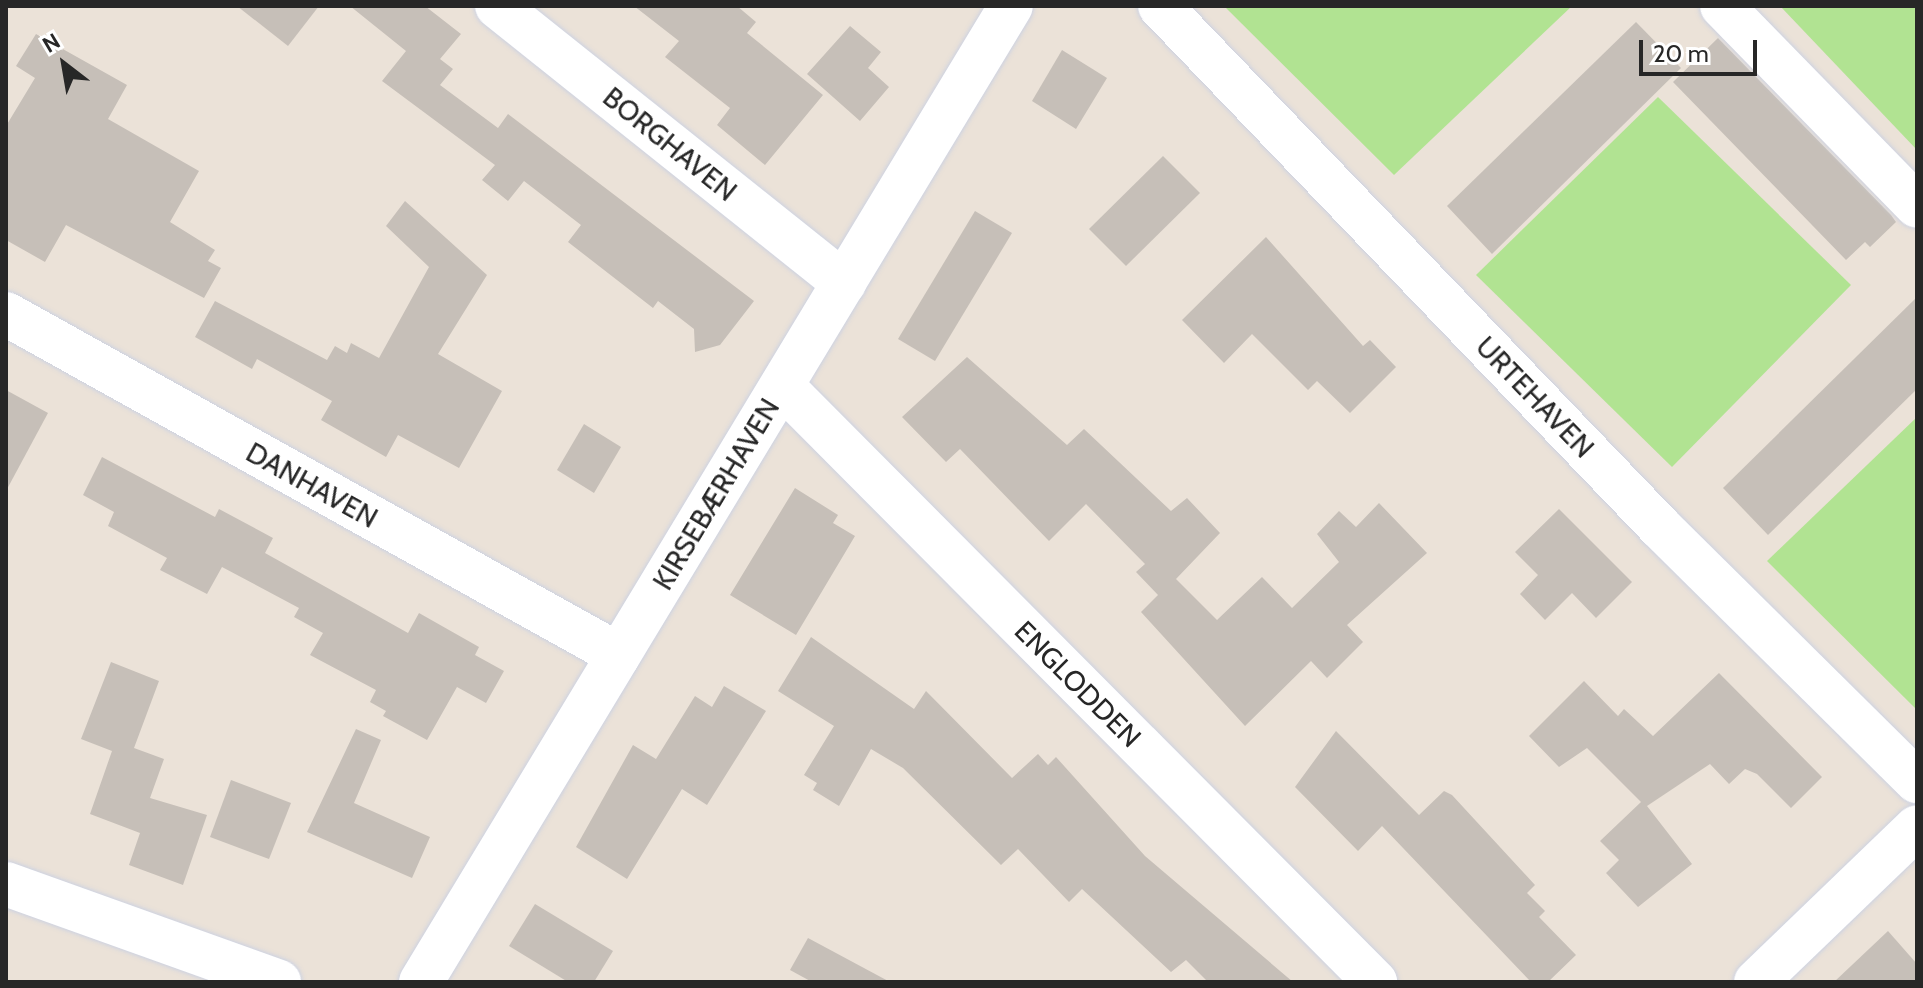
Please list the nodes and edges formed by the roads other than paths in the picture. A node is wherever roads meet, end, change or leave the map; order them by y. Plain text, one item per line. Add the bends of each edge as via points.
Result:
1 (497, 6) edge
2 (1011, 6) edge
3 (1160, 6) edge
4 (1722, 6) edge
5 (1917, 206) edge
6 (844, 283) junction
7 (6, 314) edge
8 (782, 386) junction
9 (619, 655) junction
10 (1917, 781) edge
11 (1917, 827) edge
12 (6, 884) edge
13 (279, 982) edge
14 (421, 982) edge
15 (1375, 982) edge
16 (1756, 982) edge

1 - 6 street, BORGHAVEN
2 - 6 street, KIRSEBÆRHAVEN
3 - 10 street, URTEHAVEN via 1659,526
4 - 5 street
6 - 8 street, KIRSEBÆRHAVEN
7 - 9 street, DANHAVEN
8 - 9 street, KIRSEBÆRHAVEN
8 - 15 street, ENGLODDEN
9 - 14 street, KIRSEBÆRHAVEN
11 - 16 street
12 - 13 street

